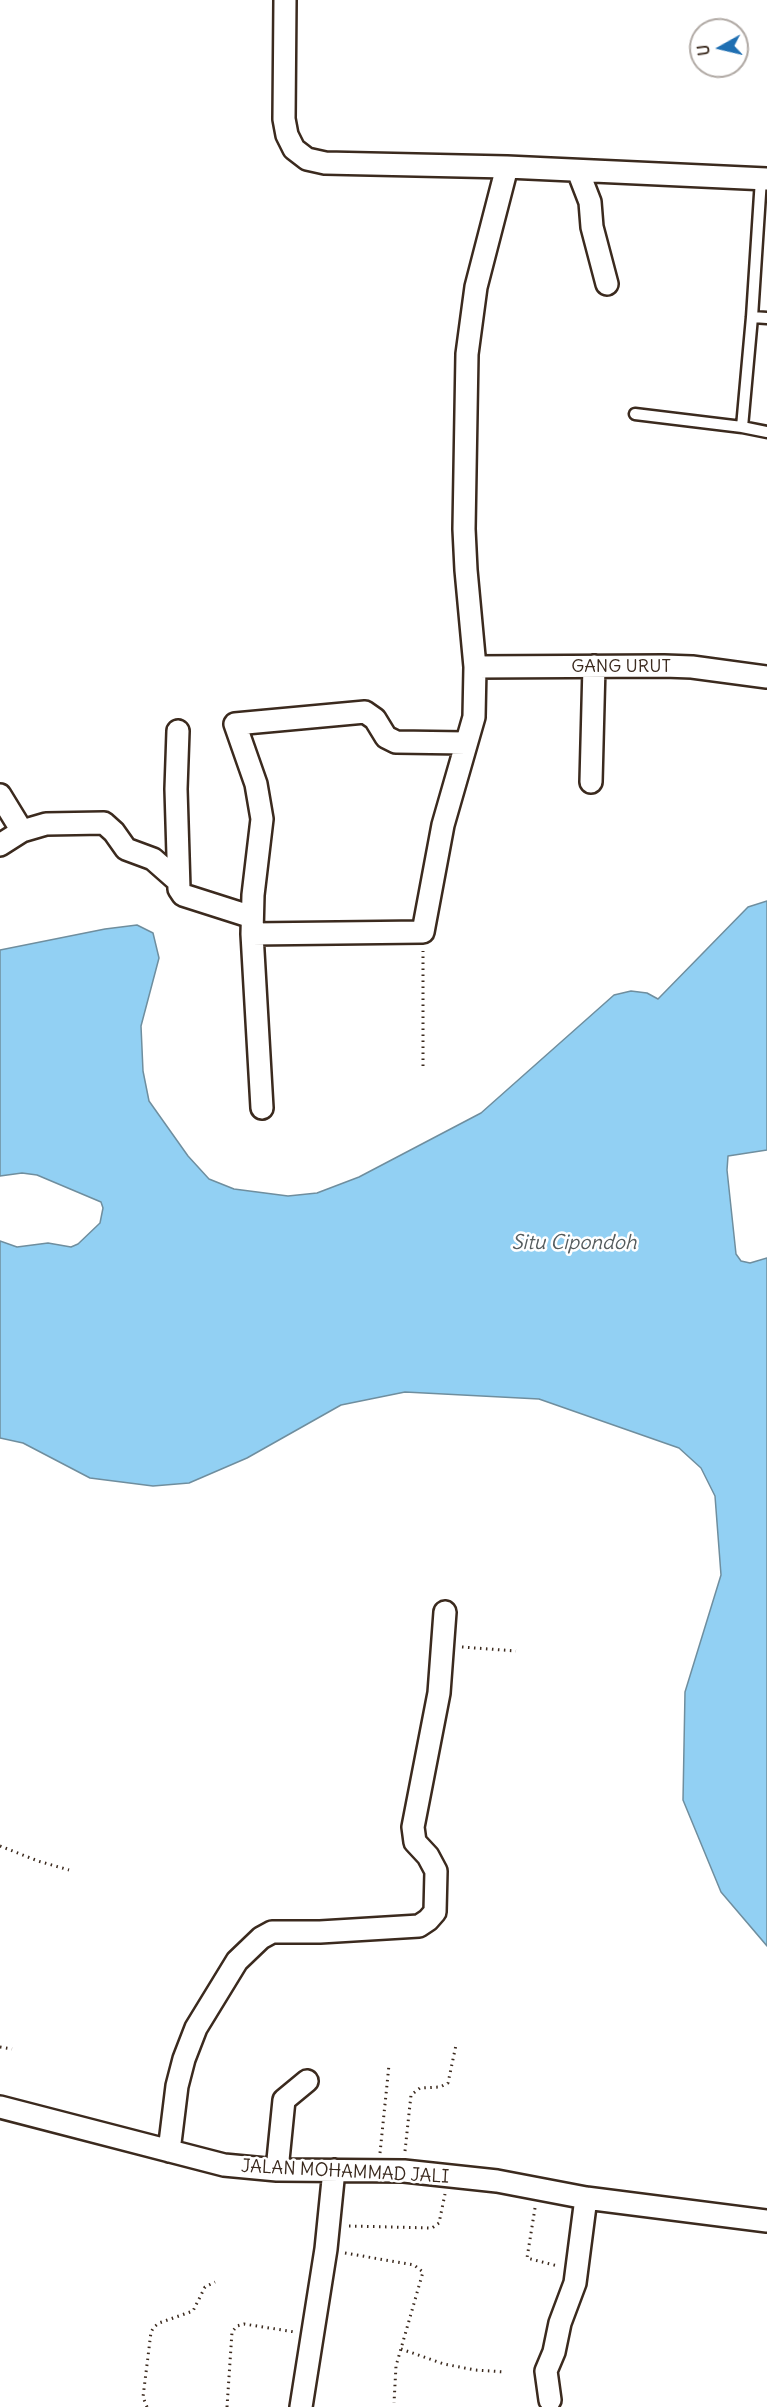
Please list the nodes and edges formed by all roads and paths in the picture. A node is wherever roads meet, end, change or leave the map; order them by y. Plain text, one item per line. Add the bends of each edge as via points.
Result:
1 (285, 0) edge
2 (507, 167) junction
3 (578, 171) junction
4 (764, 179) edge
5 (607, 284) dead end
6 (752, 317) junction
7 (767, 318) edge
8 (635, 414) dead end
9 (742, 427) junction
10 (767, 432) edge
11 (594, 666) junction
12 (475, 668) junction
13 (767, 677) edge
14 (178, 731) dead end
15 (466, 743) junction
16 (591, 782) dead end
17 (0, 795) edge
18 (22, 831) junction
19 (0, 845) edge
20 (178, 881) junction
21 (252, 926) junction
22 (423, 932) junction
23 (423, 1066) dead end
24 (262, 1108) dead end
25 (445, 1612) dead end
26 (442, 1646) junction
27 (516, 1651) dead end
28 (0, 1846) edge
29 (69, 1869) dead end
30 (456, 2045) dead end
31 (0, 2047) edge
32 (12, 2049) dead end
33 (389, 2065) dead end
34 (307, 2081) dead end
35 (0, 2107) edge
36 (169, 2151) junction
37 (277, 2170) junction
38 (334, 2170) junction
39 (379, 2170) junction
40 (404, 2171) junction
41 (449, 2176) junction
42 (538, 2189) junction
43 (586, 2198) junction
44 (767, 2221) edge
45 (329, 2226) junction
46 (326, 2249) junction
47 (577, 2270) junction
48 (215, 2282) dead end
49 (311, 2335) junction
50 (400, 2349) junction
51 (505, 2372) dead end
52 (550, 2400) dead end
53 (394, 2403) dead end
54 (147, 2407) edge
55 (227, 2407) edge
56 (301, 2407) edge

1 - 2 street via 284,119 294,149 307,159 325,163
2 - 3 street
2 - 12 street via 476,287 467,354 464,529
3 - 4 street
3 - 5 street via 590,202 592,227
4 - 6 lane
6 - 7 lane
6 - 9 lane
8 - 9 lane
9 - 10 lane
11 - 12 street, GANG URUT
11 - 13 street, GANG URUT via 692,667
11 - 16 street
12 - 15 street via 474,717
14 - 20 street
15 - 21 street via 396,742 386,737 375,719 365,712 234,724 256,784 262,819
15 - 22 street via 443,825
17 - 18 street
18 - 19 street
18 - 20 street via 46,824 104,824 126,849 153,859
20 - 21 street via 183,895
21 - 22 street
21 - 24 street
22 - 23 path
25 - 26 street
26 - 27 path
26 - 36 street via 439,1693 413,1827 415,1842 436,1871 435,1912 424,1924 412,1927 272,1932 249,1948 215,1994 192,2038 177,2086
28 - 29 path
30 - 40 path via 448,2083 420,2088 411,2095
31 - 32 path
33 - 39 path
34 - 37 street via 284,2100
35 - 36 street, JALAN MOHAMMAD JALI
36 - 37 street, JALAN MOHAMMAD JALI via 224,2165
37 - 38 street, JALAN MOHAMMAD JALI
38 - 39 street, JALAN MOHAMMAD JALI
38 - 45 street
39 - 40 street, JALAN MOHAMMAD JALI
40 - 41 street, JALAN MOHAMMAD JALI
41 - 42 street, JALAN MOHAMMAD JALI
41 - 45 path via 439,2223 432,2228
42 - 43 street, JALAN MOHAMMAD JALI
42 - 47 path via 527,2258
43 - 44 street, JALAN MOHAMMAD JALI
43 - 47 street
45 - 46 street
46 - 49 street
46 - 50 path via 414,2265 423,2272
47 - 52 street via 546,2372
48 - 54 path via 205,2287 193,2311 159,2322 151,2332 143,2397
49 - 55 path via 237,2326 232,2332
49 - 56 street
50 - 51 path via 444,2364
50 - 53 path

